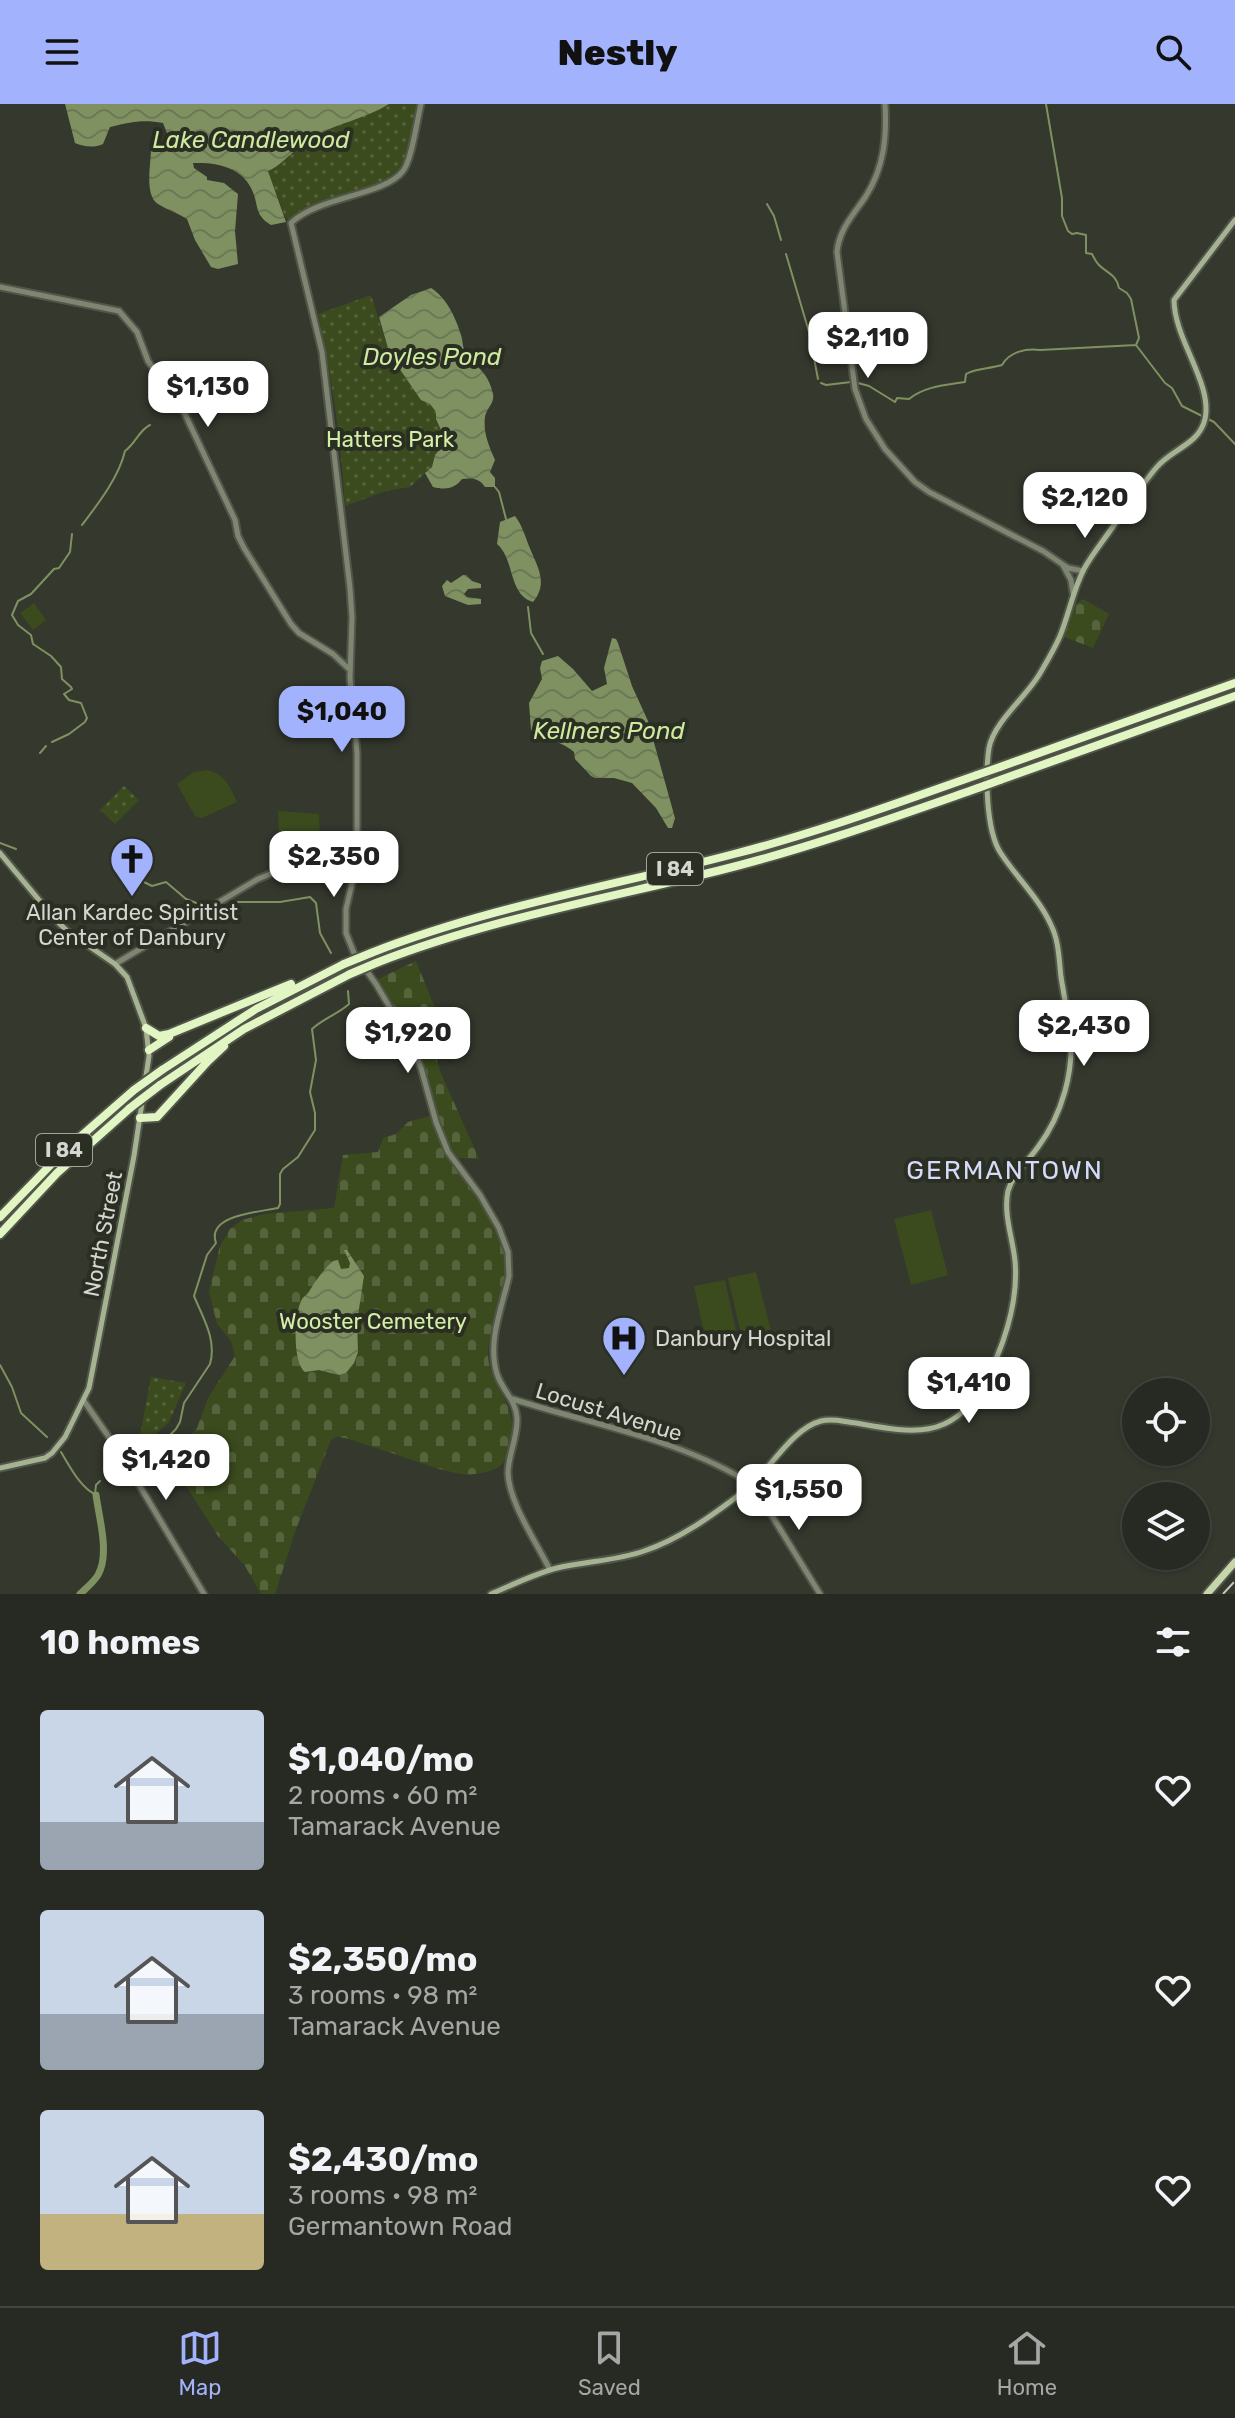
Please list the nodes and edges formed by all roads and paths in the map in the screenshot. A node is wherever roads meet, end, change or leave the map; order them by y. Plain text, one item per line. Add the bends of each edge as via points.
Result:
1 (421, 104) edge
2 (885, 104) edge
3 (1235, 220) edge
4 (0, 287) edge
5 (1063, 564) junction
6 (1083, 571) junction
7 (1073, 595) junction
8 (350, 669) junction
9 (1235, 683) edge
10 (1235, 696) edge
11 (356, 838) junction
12 (0, 853) edge
13 (115, 964) junction
14 (333, 969) junction
15 (297, 1000) junction
16 (146, 1028) junction
17 (184, 1029) junction
18 (149, 1050) junction
19 (140, 1118) junction
20 (0, 1217) edge
21 (0, 1236) edge
22 (512, 1399) junction
23 (84, 1401) junction
24 (0, 1468) edge
25 (753, 1485) junction
26 (1235, 1562) edge
27 (550, 1570) junction
28 (204, 1594) edge
29 (491, 1594) edge
30 (820, 1594) edge
31 (1207, 1594) edge

1 - 8 street via 402,172 383,184 308,210 291,223 324,360 350,588
2 - 5 street via 883,156 838,242 859,402 885,449 923,488
3 - 6 main road via 1174,300 1178,327 1203,392 1205,417 1193,439 1159,463
4 - 8 street via 119,311 129,320 148,361 184,412 238,536 276,601 299,633
5 - 6 street
5 - 7 street
6 - 7 main road
7 - 25 main road via 1054,649 997,730 989,751 992,833 997,848 1050,921 1069,1028 1069,1071 1053,1123 1009,1190 1014,1292 996,1358 974,1400 947,1423 925,1431 902,1431 838,1420 818,1422 800,1433
8 - 11 street via 357,753
9 - 14 highway, I 84, bridge via 851,820 477,917
10 - 15 highway, I 84, bridge via 777,855 441,940
11 - 13 street via 258,879
11 - 22 street via 357,865 346,913 349,943 408,1037 448,1152 490,1211 508,1252 509,1276 493,1354 499,1380
12 - 13 main road via 67,931
13 - 16 main road, North Street via 127,977
14 - 17 highway
14 - 20 highway, I 84, bridge via 256,1009 134,1090 71,1144
15 - 19 highway via 221,1049 157,1117
15 - 21 highway, I 84, bridge via 211,1049 130,1108 71,1159
16 - 17 highway via 159,1036
16 - 18 main road, North Street
17 - 18 highway
18 - 19 main road, North Street
19 - 23 main road, North Street
22 - 25 street, Locust Avenue via 680,1449
22 - 27 street via 517,1427 510,1485
23 - 24 main road, North Street via 52,1453
23 - 28 street
25 - 27 main road via 653,1548
25 - 30 street
26 - 31 main road
27 - 29 main road

